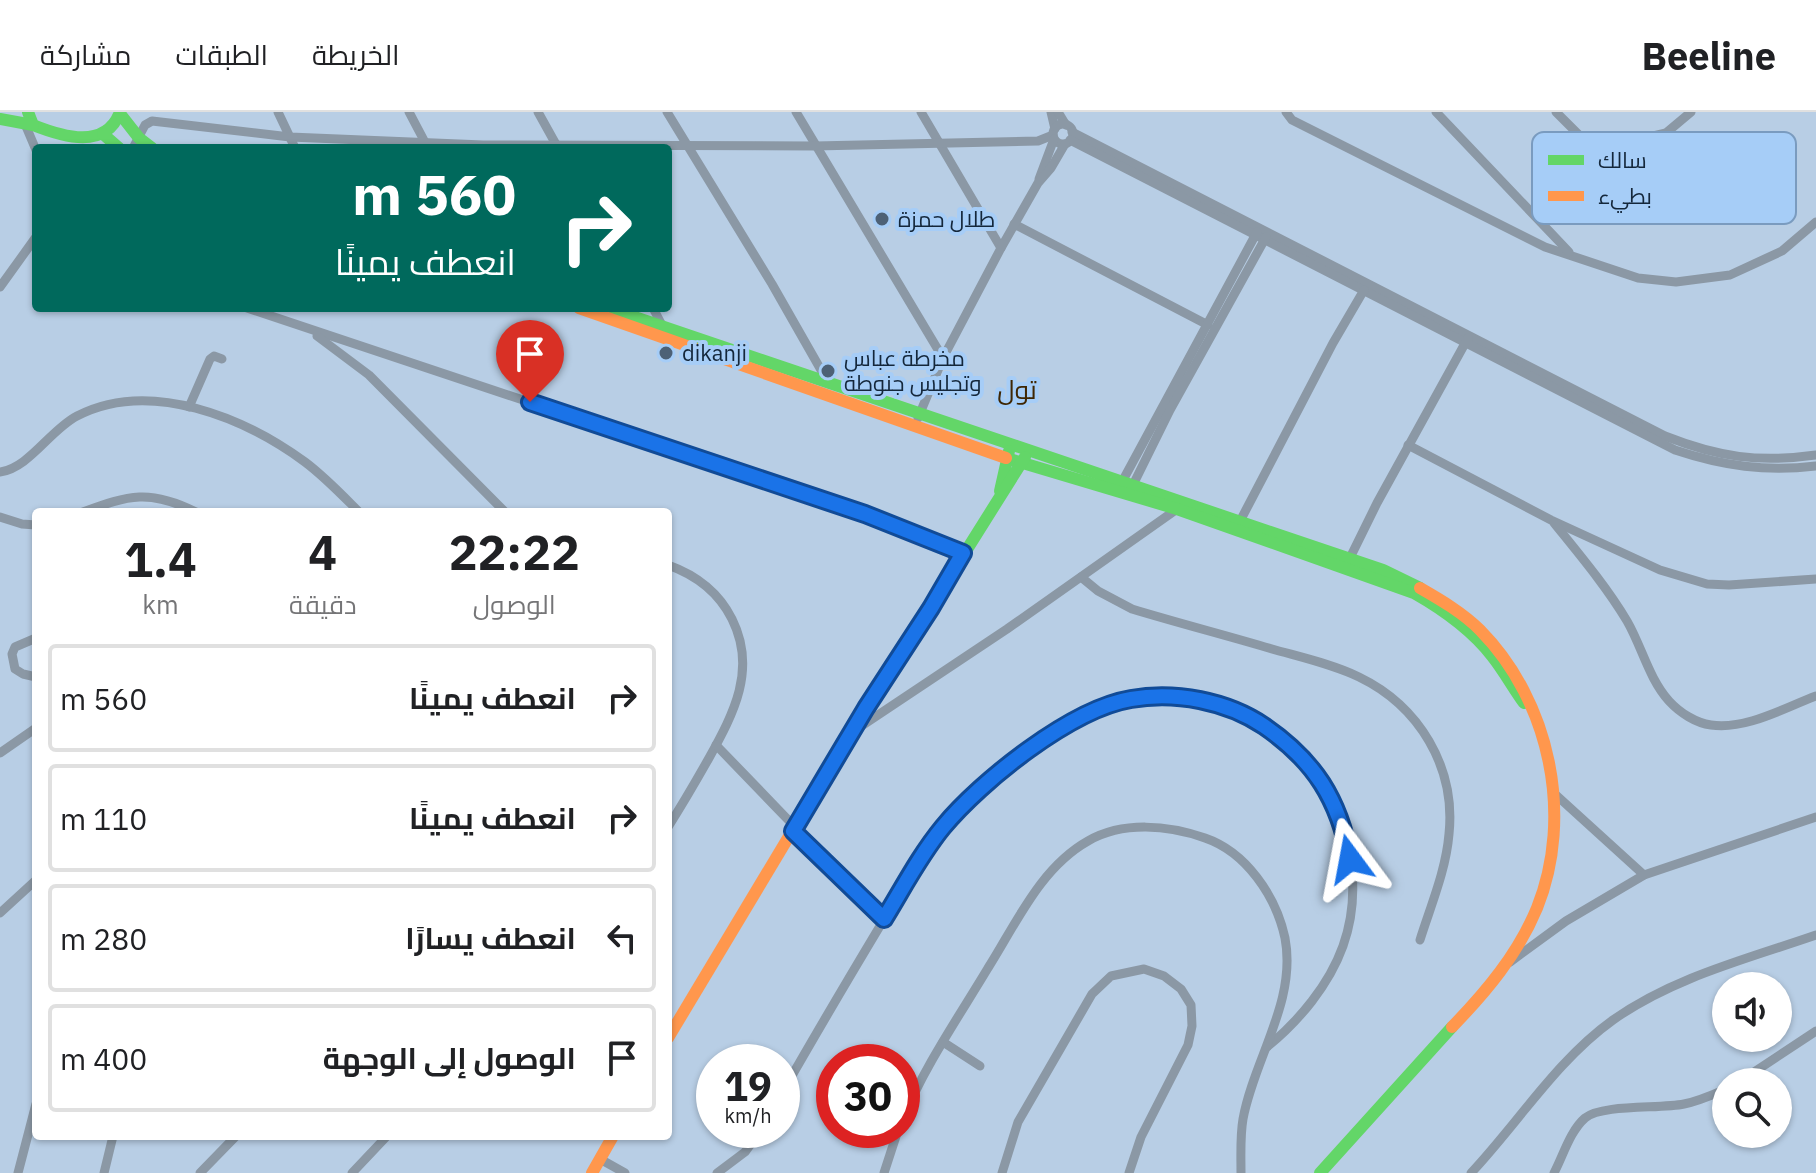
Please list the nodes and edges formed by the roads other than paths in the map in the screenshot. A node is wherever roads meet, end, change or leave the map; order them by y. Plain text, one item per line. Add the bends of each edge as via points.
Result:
1 (278, 112) edge
2 (409, 112) edge
3 (538, 112) edge
4 (667, 112) edge
5 (796, 112) edge
6 (921, 112) edge
7 (1051, 112) edge
8 (1058, 112) edge
9 (1286, 112) edge
10 (1436, 112) edge
11 (1556, 112) edge
12 (1691, 112) edge
13 (120, 113) edge
14 (0, 119) edge
15 (29, 120) edge
16 (1576, 132) edge
17 (1667, 132) edge
18 (103, 134) junction
19 (1054, 134) junction
20 (1068, 135) junction
21 (290, 137) junction
22 (136, 143) edge
23 (940, 143) junction
24 (35, 144) edge
25 (114, 144) edge
26 (293, 144) edge
27 (397, 144) edge
28 (426, 144) edge
29 (555, 144) edge
30 (672, 146) edge
31 (687, 146) junction
32 (815, 146) junction
33 (1038, 183) junction
34 (1532, 213) edge
35 (1816, 222) edge
36 (1014, 224) junction
37 (1542, 224) edge
38 (1262, 235) junction
39 (32, 242) edge
40 (1001, 248) junction
41 (1571, 254) junction
42 (1, 284) edge
43 (1364, 290) junction
44 (258, 312) edge
45 (593, 312) edge
46 (617, 312) edge
47 (655, 312) edge
48 (1208, 325) junction
49 (311, 331) junction
50 (663, 332) junction
51 (1468, 339) junction
52 (1196, 356) junction
53 (943, 358) junction
54 (222, 359) dead end
55 (828, 389) junction
56 (189, 407) junction
57 (918, 420) junction
58 (1408, 445) junction
59 (1816, 445) edge
60 (1027, 450) junction
61 (1009, 451) junction
62 (1813, 461) edge
63 (1022, 463) junction
64 (0, 472) edge
65 (1128, 487) junction
66 (1000, 495) junction
67 (95, 508) edge
68 (188, 508) edge
69 (355, 508) edge
70 (501, 508) edge
71 (1177, 509) junction
72 (0, 517) edge
73 (1551, 520) junction
74 (32, 525) edge
75 (1238, 525) junction
76 (963, 553) junction
77 (1348, 562) junction
78 (672, 567) edge
79 (1081, 577) junction
80 (1816, 579) edge
81 (32, 640) edge
82 (32, 675) edge
83 (1816, 696) edge
84 (32, 731) edge
85 (850, 733) junction
86 (716, 745) junction
87 (0, 753) edge
88 (1556, 795) junction
89 (1816, 817) edge
90 (672, 820) edge
91 (794, 829) junction
92 (1644, 875) junction
93 (32, 884) edge
94 (0, 913) edge
95 (884, 919) junction
96 (1816, 935) edge
97 (1420, 940) dead end
98 (1505, 967) junction
99 (672, 1031) edge
100 (1816, 1031) edge
101 (943, 1042) junction
102 (1267, 1047) junction
103 (800, 1062) edge
104 (980, 1066) dead end
105 (1760, 1068) edge
106 (920, 1081) edge
107 (1712, 1096) edge
108 (32, 1119) edge
109 (112, 1140) edge
110 (232, 1140) edge
111 (383, 1140) edge
112 (611, 1140) edge
113 (748, 1148) edge
114 (892, 1148) edge
115 (600, 1159) junction
116 (18, 1173) edge
117 (104, 1173) edge
118 (200, 1173) edge
119 (352, 1173) edge
120 (592, 1173) edge
121 (625, 1173) edge
122 (717, 1173) edge
123 (884, 1173) edge
124 (1002, 1173) edge
125 (1129, 1173) edge
126 (1241, 1173) edge
127 (1320, 1173) edge
128 (1471, 1173) edge
129 (1554, 1173) edge

1 - 21 street
2 - 28 street
3 - 29 street
4 - 31 street
5 - 32 street
6 - 23 street
7 - 19 street
8 - 20 street
9 - 41 street via 1292,120 1545,247
10 - 34 street
11 - 16 street
12 - 17 street
13 - 18 street via 115,126
13 - 22 street
14 - 15 street
15 - 18 street via 65,140
15 - 24 street
18 - 25 street
19 - 20 street
19 - 20 street
19 - 23 street via 1042,141
19 - 33 street
20 - 33 street
20 - 38 street
21 - 22 street via 152,121
21 - 26 street
21 - 27 street
23 - 32 street
23 - 40 street
30 - 31 street
31 - 32 street
31 - 55 street via 772,284
32 - 53 street
33 - 36 street
35 - 41 street via 1766,260 1697,281 1638,278
36 - 40 street
36 - 48 street
37 - 41 street
38 - 43 street
38 - 48 street
38 - 51 street
38 - 52 street
39 - 42 street
40 - 53 street
43 - 51 street
43 - 75 street
44 - 49 street
45 - 50 street
46 - 50 street
47 - 50 street
48 - 52 street
49 - 70 street via 369,375
49 - 76 street via 865,514
50 - 55 street
51 - 58 street
51 - 62 street via 1690,446 1743,459
52 - 65 street
53 - 57 street
54 - 56 street via 210,359
55 - 57 street
56 - 64 street via 131,401 98,407 60,426 19,465
56 - 69 street via 274,442 307,463
57 - 61 street
58 - 73 street
58 - 77 street
59 - 62 street
60 - 61 street
60 - 63 street
60 - 65 street
61 - 63 street
61 - 66 street
63 - 65 street
63 - 66 street
65 - 71 street
65 - 75 street
66 - 76 street
67 - 68 street via 135,495
71 - 75 street
71 - 79 street
72 - 74 street
73 - 80 street via 1628,557 1707,584
73 - 83 street via 1625,618 1660,689 1694,720 1718,726 1746,722
75 - 77 street
76 - 85 street
77 - 88 street via 1445,601 1508,663 1549,753
78 - 86 street via 720,599 736,625 744,653 742,688
79 - 85 street
79 - 97 street via 1132,609 1351,673 1406,709 1439,759 1450,802 1446,857
81 - 82 street via 12,654 15,669
84 - 87 street
85 - 91 street
86 - 90 street
86 - 91 street
88 - 92 street
88 - 98 street via 1546,884
89 - 92 street
91 - 95 street
91 - 99 street
92 - 98 street via 1566,921
93 - 94 street
95 - 102 street via 935,837 965,803 1067,725 1132,698 1184,698 1223,706 1262,724 1311,767 1334,803 1350,859 1349,923 1337,959 1319,992
95 - 103 street
96 - 128 street via 1672,986 1612,1021 1577,1051
98 - 127 street
100 - 105 street
101 - 102 street via 1057,864 1101,835 1161,827 1225,847 1254,874 1273,905 1284,937 1287,971
101 - 104 street
101 - 106 street
102 - 126 street via 1243,1117
107 - 129 street via 1683,1105 1592,1113 1574,1133
108 - 116 street
109 - 117 street
110 - 118 street
111 - 119 street
112 - 115 street
113 - 122 street
114 - 123 street
115 - 120 street
115 - 121 street
124 - 125 street via 1018,1122 1092,994 1111,976 1144,969 1181,989 1191,1005 1192,1026

